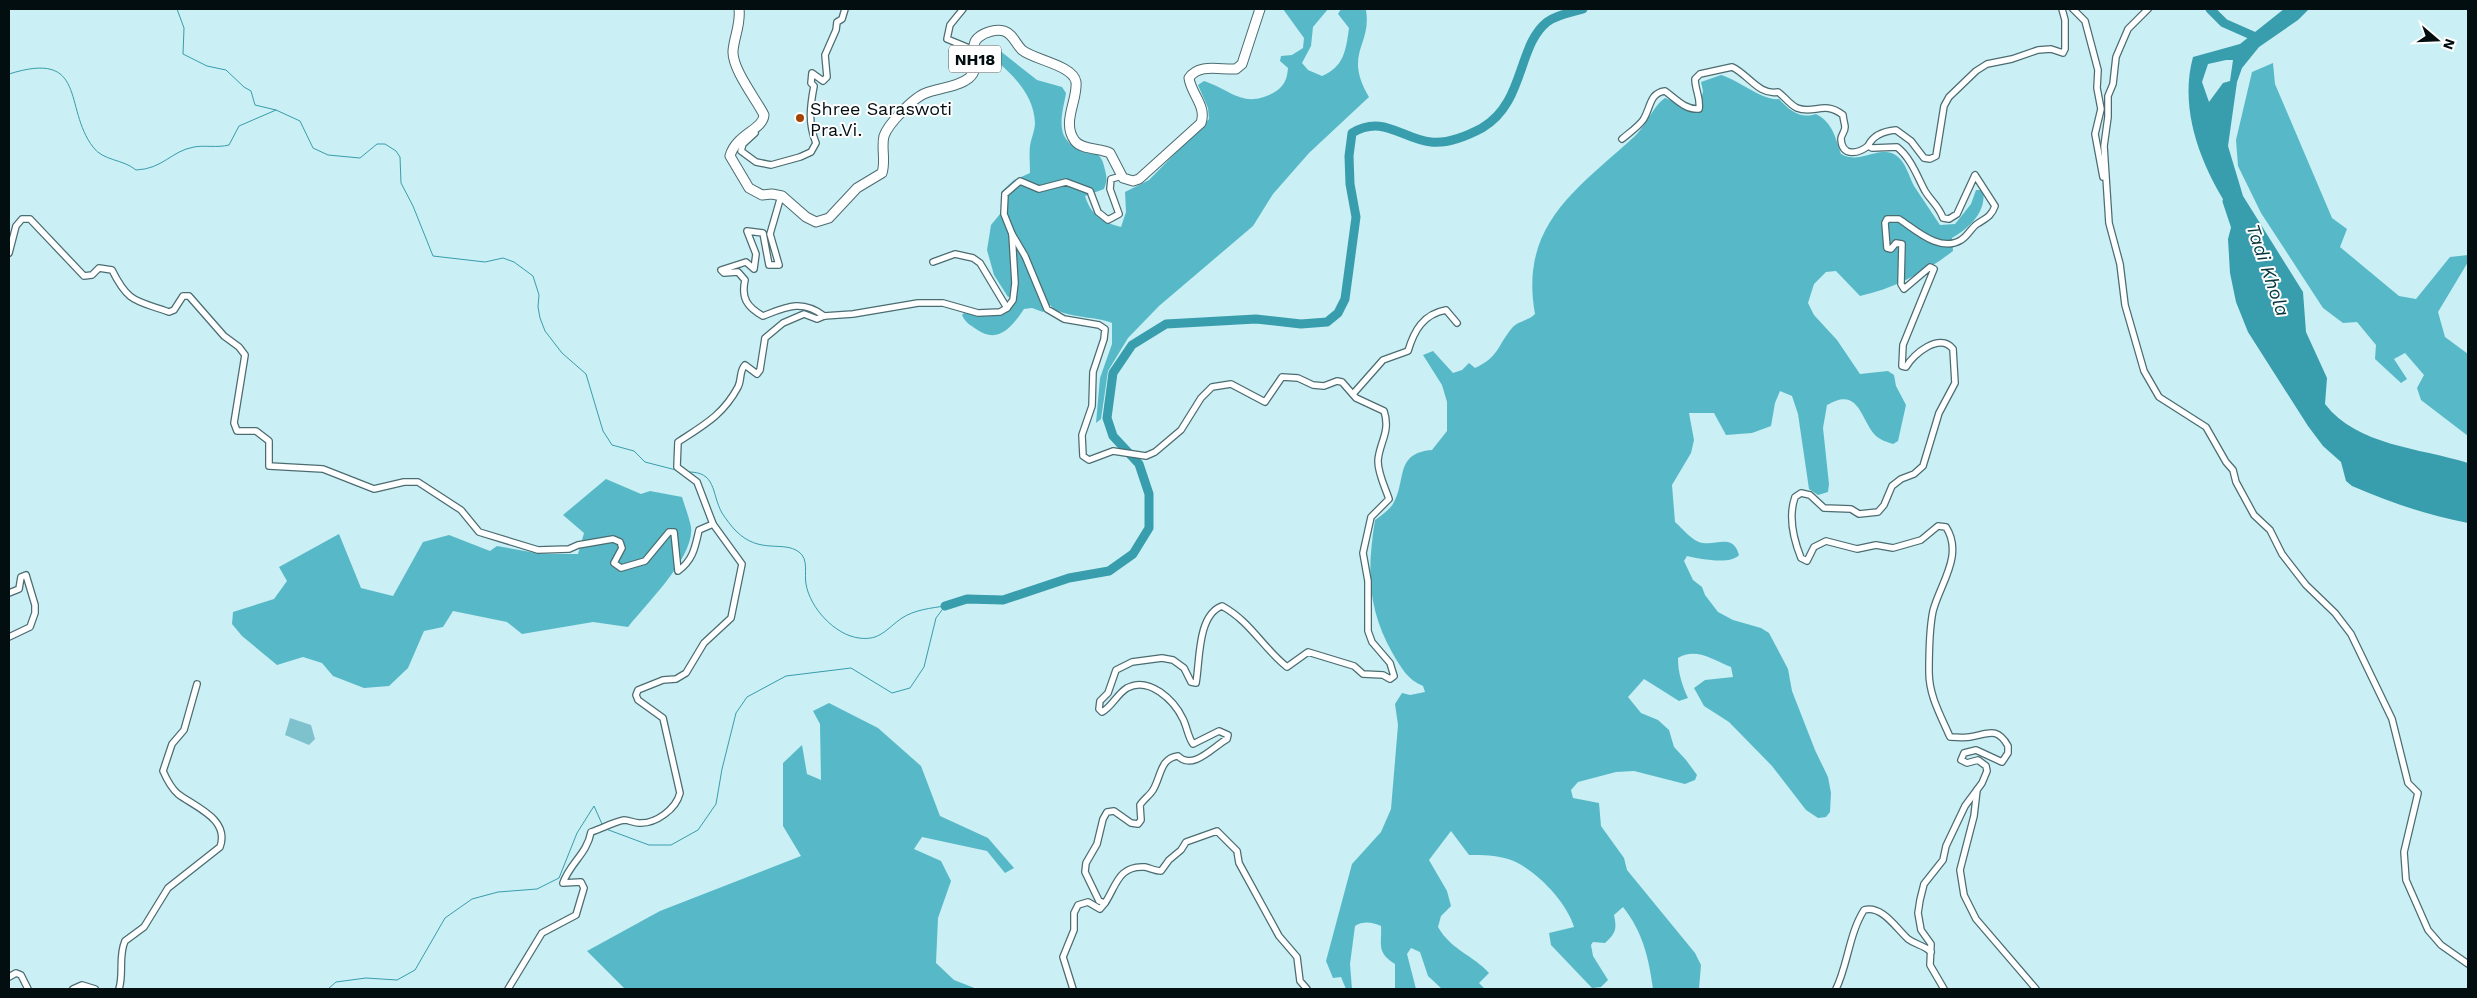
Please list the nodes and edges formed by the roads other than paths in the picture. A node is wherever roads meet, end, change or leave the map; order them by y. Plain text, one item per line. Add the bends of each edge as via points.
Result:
1 (739, 9) edge
2 (845, 9) edge
3 (963, 9) edge
4 (1260, 9) edge
5 (2062, 9) edge
6 (2073, 9) edge
7 (2148, 9) edge
8 (974, 50) junction
9 (761, 124) junction
10 (1622, 139) dead end
11 (1868, 146) junction
12 (1122, 176) junction
13 (2106, 184) junction
14 (781, 196) junction
15 (1012, 234) junction
16 (9, 253) edge
17 (933, 262) dead end
18 (1007, 308) junction
19 (824, 316) junction
20 (1457, 323) dead end
21 (1353, 394) junction
22 (713, 524) junction
23 (9, 593) edge
24 (9, 637) edge
25 (197, 684) dead end
26 (1978, 788) junction
27 (1105, 903) junction
28 (1931, 952) junction
29 (2468, 964) edge
30 (9, 977) edge
31 (28, 989) edge
32 (73, 989) edge
33 (94, 989) edge
34 (119, 989) edge
35 (508, 989) edge
36 (1073, 989) edge
37 (1307, 989) edge
38 (1836, 989) edge
39 (1944, 989) edge
40 (2036, 989) edge

1 - 9 main road via 733,56 764,115
2 - 9 street via 825,55 827,77 822,81 812,73 811,83 814,86 810,120 816,143 811,152 771,165 749,159 742,151 743,144 759,130
3 - 8 street via 950,26 947,39
4 - 12 main road via 1242,64 1236,69 1202,68 1193,71 1189,78 1203,111 1201,123 1139,179 1127,180
5 - 11 street via 2065,20 2063,53 2051,49 2038,50 1976,70 1944,106 1936,156 1924,158 1911,141 1896,130 1876,136
6 - 13 street via 2085,21 2098,70 2101,109 2095,134 2098,160
7 - 13 street via 2128,29 2116,57 2108,96 2104,146
8 - 12 main road, NH18 via 977,37 994,30 1005,32 1028,54 1067,70 1076,82 1070,111 1074,140 1110,153
8 - 14 main road, NH18 via 973,75 966,81 924,94 912,103 885,135 882,173 857,188 828,218 816,222 809,219
9 - 14 main road via 735,142 730,156 749,188 762,195
10 - 11 street via 1642,121 1658,92 1665,91 1683,106 1699,109 1694,79 1700,74 1732,67 1771,94 1778,92 1794,107 1805,110 1827,106 1843,115 1845,128 1841,136 1846,151 1859,153
11 - 26 street via 1897,146 1905,153 1926,194 1938,205 1943,218 1949,219 1957,214 1975,175 1995,206 1992,214 1976,225 1972,232 1960,241 1948,244 1932,241 1899,219 1885,223 1887,248 1896,243 1902,244 1901,284 1904,289 1930,267 1934,269 1903,345 1902,366 1906,367 1920,349 1946,343 1953,348 1955,383 1940,413 1923,466 1892,486 1878,512 1859,514 1851,509 1824,508 1810,495 1801,493 1795,497 1790,511 1795,543 1801,558 1807,561 1814,547 1826,540 1857,549 1876,545 1893,548 1920,540 1938,526 1950,533 1950,573 1933,611 1929,674 1932,695 1950,737 1970,737 1985,732 1997,734 2008,746 2002,762 1976,750 1964,753 1961,760 1967,763 1978,760 1986,766
12 - 15 street via 1111,179 1110,189 1119,214 1108,220 1098,212 1090,191 1066,182 1039,189 1020,182 1006,194 1004,214
13 - 29 street via 2109,223 2120,264 2125,305 2144,371 2159,397 2206,427 2234,470 2236,482 2254,515 2270,530 2282,554 2301,579 2351,634 2392,719 2408,783 2418,793 2404,852 2406,880 2428,930 2441,945
14 - 19 street via 770,234 779,265 769,265 763,233 747,231 756,254 754,269 746,262 721,270 724,273 738,272 745,280 743,290 749,308 763,316 800,305 812,307
15 - 18 street via 1015,283 1013,300
15 - 21 street via 1048,309 1064,319 1099,324 1105,329 1093,372 1092,406 1082,435 1083,456 1089,460 1113,451 1146,456 1155,452 1181,430 1200,398 1212,387 1231,384 1264,402 1285,376 1324,386 1337,380
16 - 22 street via 16,226 22,219 30,219 84,276 92,275 99,268 112,270 130,298 169,312 183,296 189,296 245,355 234,423 237,431 256,431 270,441 269,466 323,468 374,490 404,482 418,482 461,510 479,532 538,550 569,549 613,539 620,542 622,548 614,563 621,568 645,561 661,539 668,532 674,532 678,571 694,555 699,530
17 - 18 street via 955,254 972,258 980,263
18 - 19 street via 1000,312 978,313 943,303 918,303
19 - 22 street via 817,319 804,314 783,323 765,338 757,374 745,365 739,385 717,417 678,442 677,467 697,482
20 - 21 street via 1446,310 1428,316 1414,333 1408,352 1383,360
21 - 27 street via 1384,411 1386,420 1378,460 1388,499 1371,517 1362,553 1368,581 1368,631 1372,642 1390,663 1394,676 1363,674 1354,666 1308,652 1286,667 1241,617 1222,606 1210,615 1199,649 1196,682 1192,682 1184,668 1162,658 1132,662 1116,670 1108,693 1100,701 1102,712 1116,696 1136,684 1151,687 1178,709 1193,744 1219,731 1228,735 1227,739 1192,762 1178,756 1172,756 1165,762 1153,790 1140,805 1141,820 1138,824 1114,811 1107,812 1085,872 1095,895
22 - 35 street via 742,564 731,618 704,643 686,673 638,690 636,695 638,700 663,718 680,792 678,799 668,812 653,822 625,820 591,832 588,845 563,883 581,882 584,888 576,916 542,933
23 - 24 street via 19,589 21,577 26,575 35,613 30,626
25 - 34 street via 184,730 172,744 163,771 177,793 204,810 220,826 223,837 220,846 168,888 144,926 124,941 120,958 123,977
26 - 28 street via 1965,806 1946,846 1943,860 1924,884 1918,913 1921,930 1931,944
26 - 40 street via 1960,870 1964,895 1976,919
27 - 36 street via 1100,909 1088,902 1078,905 1074,913 1074,930 1063,957
27 - 37 street via 1112,887 1126,872 1145,868 1161,871 1186,842 1217,831 1236,851 1239,863 1279,936 1297,957 1300,981
28 - 38 street via 1908,938 1882,913 1864,910 1854,930 1843,975
28 - 39 street via 1930,965
30 - 31 street via 22,976
32 - 33 street via 82,985

